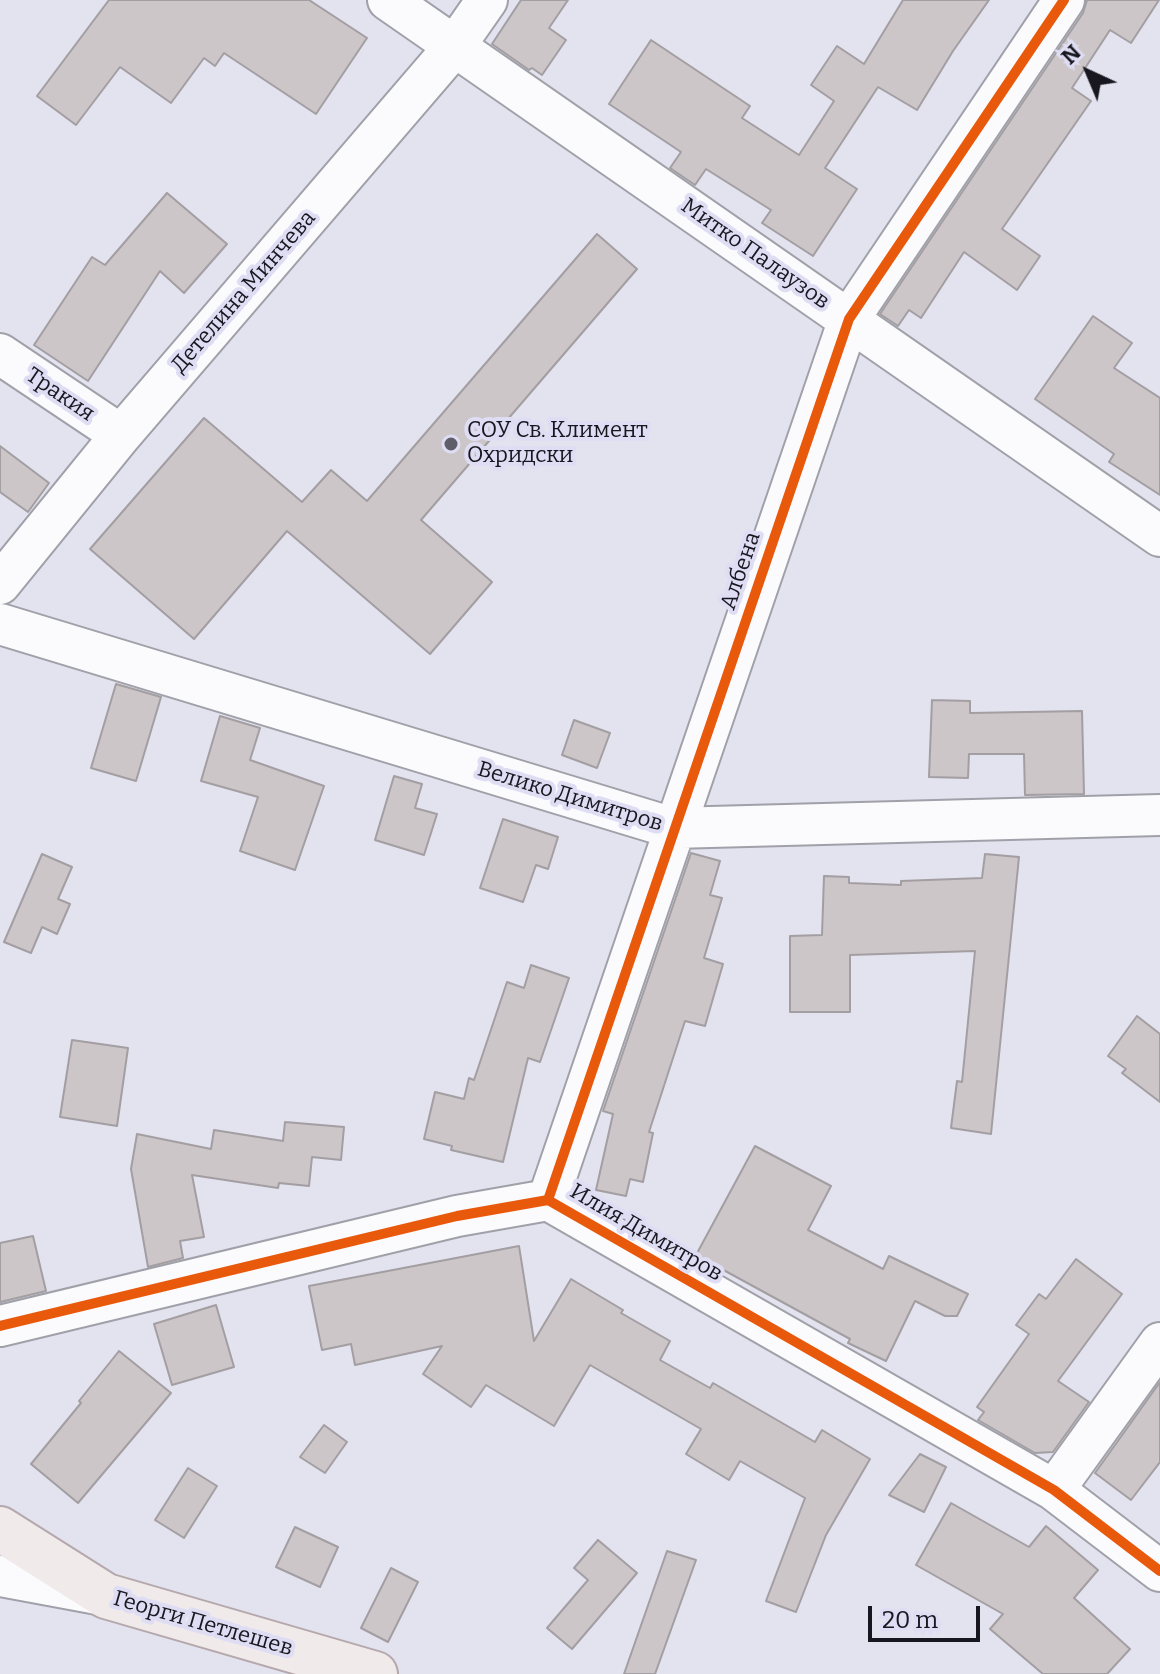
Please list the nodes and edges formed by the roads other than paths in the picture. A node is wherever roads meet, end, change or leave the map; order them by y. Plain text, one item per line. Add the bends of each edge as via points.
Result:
1 (388, 0) edge
2 (487, 0) edge
3 (1064, 0) edge
4 (455, 46) junction
5 (849, 319) junction
6 (0, 354) edge
7 (121, 435) junction
8 (1160, 536) edge
9 (0, 584) edge
10 (0, 624) edge
11 (1160, 815) edge
12 (673, 828) junction
13 (548, 1200) junction
14 (0, 1326) edge
15 (1160, 1343) edge
16 (1054, 1490) junction
17 (0, 1529) edge
18 (1160, 1571) edge
19 (0, 1576) edge
20 (106, 1596) junction
21 (375, 1674) edge

1 - 4 street, Митко Палаузов
2 - 4 street, Детелина Минчева
3 - 5 street, Албена
4 - 5 street, Митко Палаузов
4 - 7 street, Детелина Минчева
5 - 8 street, Митко Палаузов
5 - 12 street, Албена
6 - 7 street, Тракия
7 - 9 street, Детелина Минчева
10 - 12 street, Велико Димитров
11 - 12 street, Велико Димитров
12 - 13 street, Албена
13 - 14 street, Илия Димитров via 457,1216
13 - 16 street, Илия Димитров
15 - 16 street
16 - 18 street, Илия Димитров
17 - 20 main road, Георги Петлешев
19 - 20 street
20 - 21 main road, Георги Петлешев

